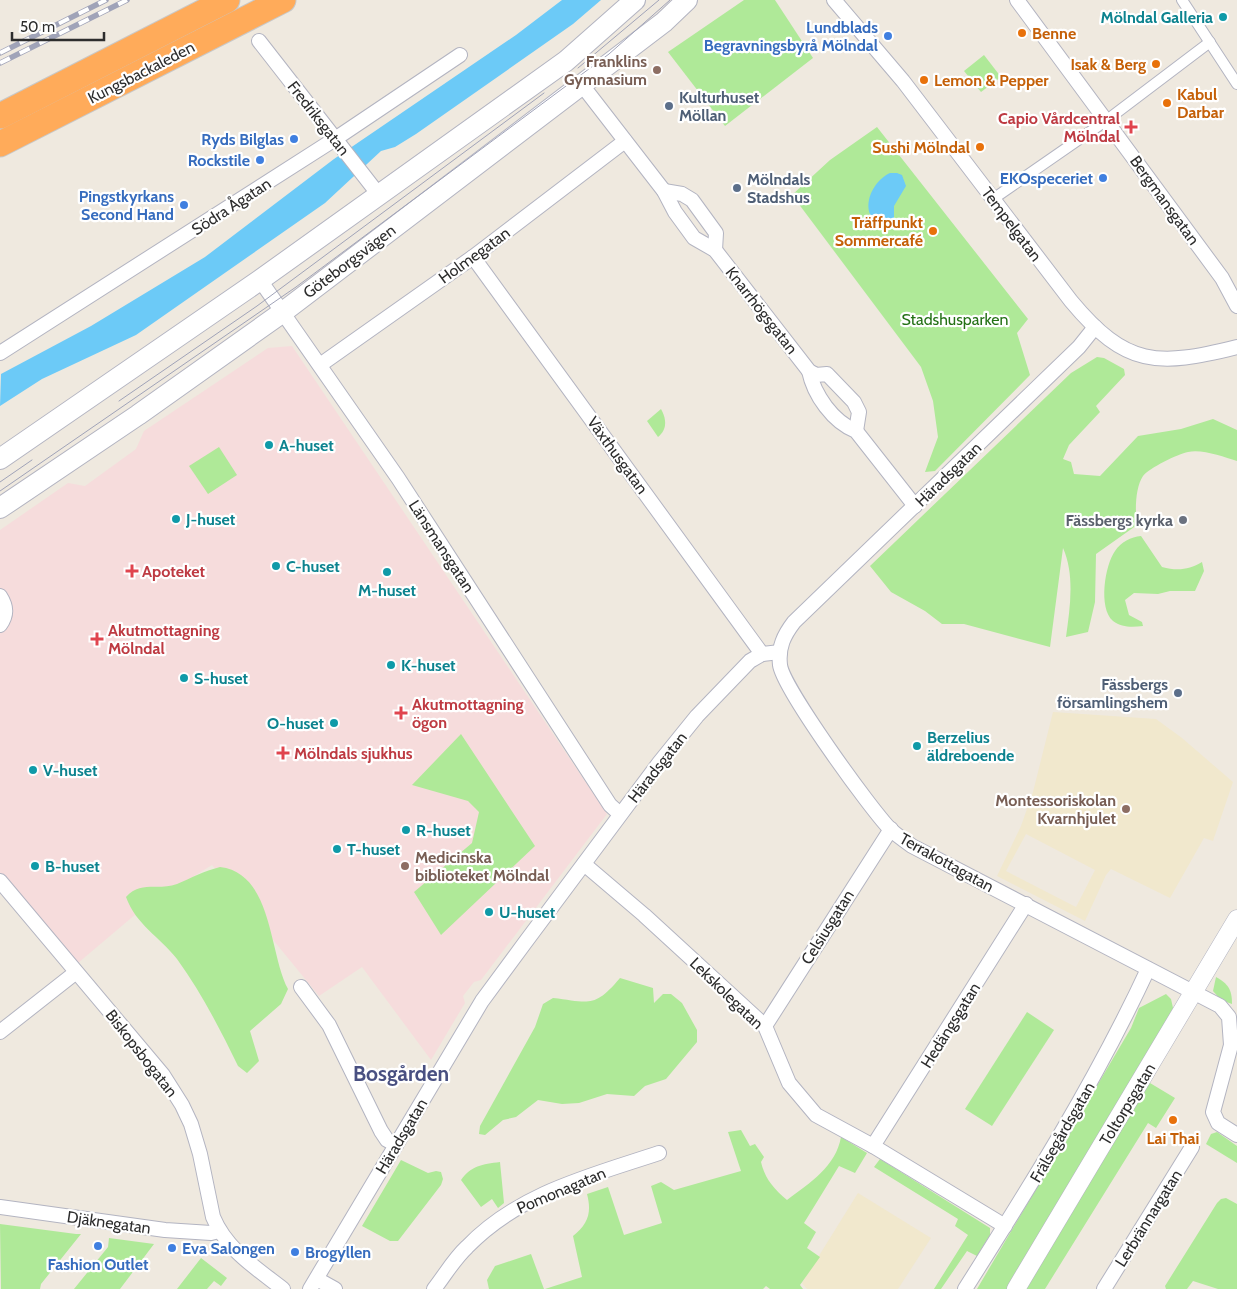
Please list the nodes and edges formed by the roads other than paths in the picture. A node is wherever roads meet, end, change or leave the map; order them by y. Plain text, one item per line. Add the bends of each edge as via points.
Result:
1 (227, 0) edge
2 (283, 0) edge
3 (635, 0) edge
4 (687, 0) edge
5 (834, 0) edge
6 (1018, 0) edge
7 (1182, 0) edge
8 (259, 41) dead end
9 (1210, 42) junction
10 (460, 55) dead end
11 (1237, 84) edge
12 (582, 85) junction
13 (0, 116) edge
14 (1107, 120) junction
15 (625, 141) junction
16 (338, 142) junction
17 (0, 144) edge
18 (664, 191) junction
19 (379, 195) junction
20 (993, 199) junction
21 (715, 250) junction
22 (473, 257) junction
23 (260, 280) junction
24 (1237, 306) edge
25 (282, 312) junction
26 (1095, 327) junction
27 (1237, 347) edge
28 (0, 353) edge
29 (320, 365) junction
30 (808, 371) junction
31 (856, 431) junction
32 (0, 458) edge
33 (915, 506) junction
34 (0, 508) edge
35 (0, 596) edge
36 (0, 625) edge
37 (780, 652) junction
38 (762, 654) junction
39 (620, 814) junction
40 (891, 829) junction
41 (584, 864) junction
42 (0, 880) edge
43 (1026, 904) junction
44 (1237, 919) edge
45 (1148, 969) junction
46 (76, 973) junction
47 (301, 987) dead end
48 (1194, 991) junction
49 (765, 1026) junction
50 (0, 1032) edge
51 (1237, 1135) edge
52 (396, 1145) junction
53 (873, 1146) junction
54 (1192, 1147) dead end
55 (659, 1153) dead end
56 (0, 1207) edge
57 (1005, 1226) junction
58 (219, 1231) junction
59 (314, 1284) edge
60 (282, 1289) edge
61 (335, 1289) edge
62 (434, 1289) edge
63 (965, 1289) edge
64 (1016, 1289) edge
65 (1104, 1289) edge

1 - 13 highway, Kungsbackaleden
2 - 17 highway, Kungsbackaleden
3 - 19 main road via 566,61
4 - 12 main road, Göteborgsvägen via 664,22
5 - 20 street, Tempelgatan via 903,81
6 - 14 street, Bergmansgatan
7 - 9 street
8 - 16 street, Fredriksgatan
9 - 11 street
9 - 14 street
10 - 16 street, Södra Ågatan
12 - 15 street, Knarrhögsgatan
12 - 25 main road, Göteborgsvägen
14 - 20 street
14 - 24 street, Bergmansgatan via 1222,278
15 - 18 street, Knarrhögsgatan
15 - 22 street, Holmegatan
16 - 19 street, Fredriksgatan
16 - 28 street, Södra Ågatan
18 - 21 street, Knarrhögsgatan via 694,238
18 - 21 street, Knarrhögsgatan via 682,194 692,200 716,233
19 - 23 main road
20 - 26 street, Tempelgatan via 1071,301
21 - 30 street, Knarrhögsgatan
22 - 29 street, Holmegatan
22 - 38 street, Växthusgatan
23 - 25 street, Länsmansgatan
23 - 32 main road
25 - 29 street, Länsmansgatan
25 - 34 main road, Göteborgsvägen
26 - 27 street, Tempelgatan via 1130,353 1153,359
26 - 33 street, Häradsgatan via 1079,347
29 - 39 street, Länsmansgatan via 398,478 610,805
30 - 31 street, Knarrhögsgatan via 817,392 835,418
30 - 31 street, Knarrhögsgatan via 816,375 827,374 854,402 860,412
31 - 33 street, Knarrhögsgatan
33 - 37 street, Häradsgatan via 794,622 785,633
35 - 36 street via 6,614
37 - 38 street
37 - 40 street, Terrakottagatan via 780,666 792,694
38 - 39 street, Häradsgatan via 750,661 697,716
39 - 41 street, Häradsgatan
40 - 43 street, Terrakottagatan via 912,846
40 - 49 street, Celsiusgatan
41 - 49 street, Lekskolegatan
41 - 52 street, Häradsgatan via 482,1001
42 - 46 street, Biskopsbogatan
43 - 45 street, Terrakottagatan
43 - 53 street, Hedängsgatan
44 - 48 street, Toltorpsgatan
45 - 48 street, Terrakottagatan
45 - 57 street, Frälsegårdsgatan via 1118,1033 1042,1168
46 - 50 street
46 - 58 street, Biskopsbogatan via 163,1076 182,1105 200,1154
47 - 52 street via 329,1025 381,1130
48 - 51 street, Terrakottagatan via 1220,1006 1229,1017 1231,1045 1213,1112 1218,1123
48 - 64 street, Toltorpsgatan
49 - 53 street, Lekskolegatan via 789,1083 799,1097 816,1115
52 - 59 street, Häradsgatan
53 - 57 street, Lekskolegatan
54 - 65 street, Lerbrännargatan
55 - 62 street, Pomonagatan via 568,1183 512,1210 464,1249
56 - 58 street, Djäknegatan via 165,1230
57 - 63 street, Frälsegårdsgatan
58 - 60 street, Biskopsbogatan via 239,1254
59 - 61 street

